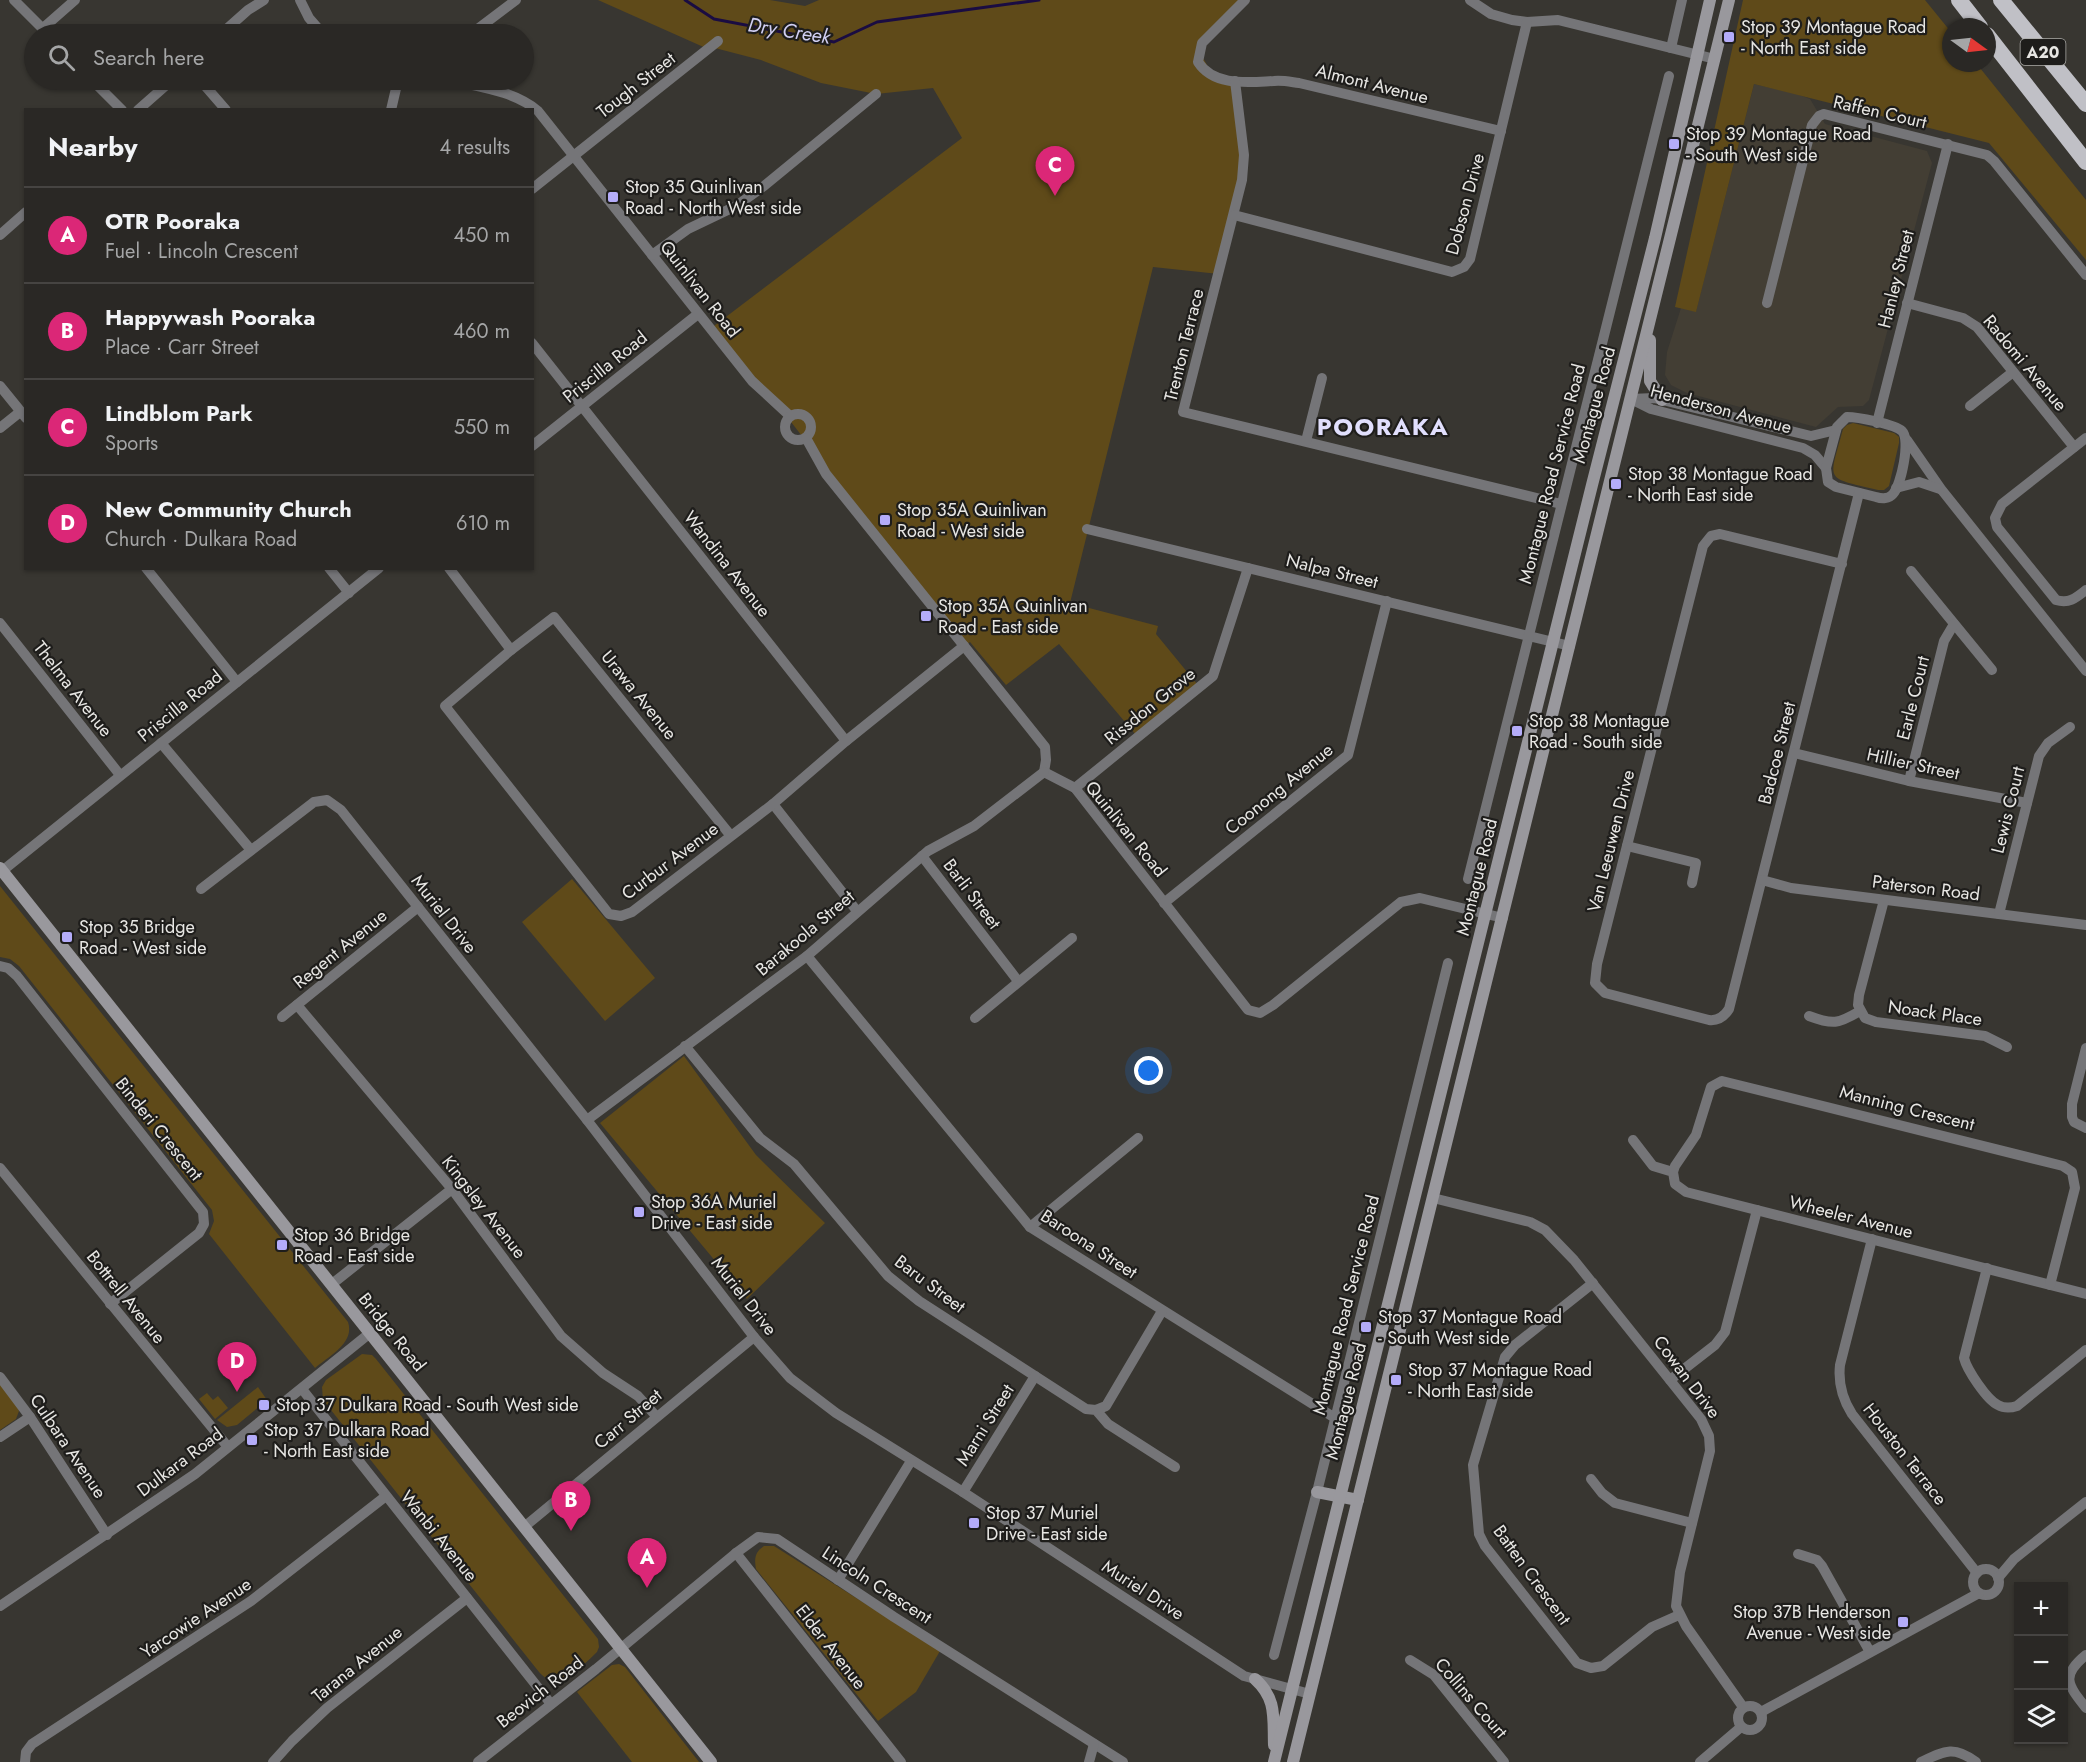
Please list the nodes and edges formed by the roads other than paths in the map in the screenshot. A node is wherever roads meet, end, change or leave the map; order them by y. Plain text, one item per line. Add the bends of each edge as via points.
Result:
1 (14, 0) edge
2 (75, 0) edge
3 (264, 0) edge
4 (300, 0) edge
5 (516, 0) edge
6 (1245, 0) edge
7 (1470, 0) edge
8 (1682, 0) edge
9 (1710, 0) edge
10 (1729, 0) edge
11 (1959, 0) edge
12 (2001, 0) edge
13 (1973, 18) edge
14 (1527, 22) junction
15 (37, 24) edge
16 (52, 24) edge
17 (232, 24) edge
18 (314, 24) edge
19 (484, 24) edge
20 (718, 41) dead end
21 (1996, 47) edge
22 (1671, 48) junction
23 (1698, 54) junction
24 (1714, 59) junction
25 (1669, 76) dead end
26 (1235, 81) junction
27 (102, 90) edge
28 (161, 90) edge
29 (209, 90) edge
30 (396, 90) edge
31 (491, 90) edge
32 (876, 94) dead end
33 (2086, 104) edge
34 (120, 108) edge
35 (140, 108) edge
36 (224, 108) edge
37 (391, 108) edge
38 (1501, 131) junction
39 (1948, 144) junction
40 (573, 156) junction
41 (2086, 162) edge
42 (534, 187) edge
43 (24, 214) edge
44 (1234, 215) junction
45 (0, 235) edge
46 (652, 255) junction
47 (2086, 275) edge
48 (1767, 303) dead end
49 (1908, 303) junction
50 (698, 314) junction
51 (1649, 324) junction
52 (534, 346) edge
53 (2013, 372) junction
54 (1322, 378) dead end
55 (0, 386) edge
56 (1615, 395) junction
57 (1631, 399) junction
58 (1662, 400) junction
59 (582, 406) junction
60 (1970, 406) dead end
61 (23, 415) edge
62 (790, 416) junction
63 (1877, 423) junction
64 (0, 428) edge
65 (1836, 430) junction
66 (806, 438) junction
67 (2086, 438) edge
68 (1907, 440) junction
69 (1306, 441) junction
70 (534, 444) edge
71 (2074, 447) junction
72 (1826, 468) junction
73 (1896, 489) junction
74 (1941, 489) junction
75 (1860, 493) junction
76 (1562, 504) junction
77 (1087, 529) dead end
78 (1842, 564) junction
79 (1248, 568) junction
80 (148, 570) edge
81 (331, 570) edge
82 (377, 570) edge
83 (451, 570) edge
84 (1911, 571) dead end
85 (2086, 590) edge
86 (348, 593) junction
87 (1387, 601) junction
88 (0, 623) edge
89 (1954, 624) junction
90 (1529, 636) junction
91 (1553, 642) junction
92 (964, 646) junction
93 (1570, 646) junction
94 (511, 650) junction
95 (1992, 670) dead end
96 (2086, 671) edge
97 (237, 682) junction
98 (2070, 727) dead end
99 (846, 741) junction
100 (161, 743) junction
101 (1794, 753) junction
102 (1044, 772) junction
103 (120, 775) junction
104 (1909, 782) junction
105 (1075, 788) junction
106 (2027, 803) junction
107 (772, 804) junction
108 (731, 836) junction
109 (1627, 846) junction
110 (251, 850) junction
111 (922, 856) junction
112 (1, 869) edge
113 (1468, 879) dead end
114 (1762, 880) junction
115 (1692, 883) dead end
116 (201, 889) dead end
117 (1884, 900) junction
118 (1164, 903) junction
119 (418, 908) junction
120 (857, 911) junction
121 (1999, 914) junction
122 (1486, 915) junction
123 (1503, 918) junction
124 (2086, 925) edge
125 (1072, 938) dead end
126 (807, 956) junction
127 (1448, 963) dead end
128 (0, 966) edge
129 (1018, 981) junction
130 (297, 1005) junction
131 (1860, 1011) junction
132 (1809, 1016) dead end
133 (282, 1017) dead end
134 (975, 1018) dead end
135 (1721, 1018) joint
136 (685, 1046) junction
137 (2007, 1047) dead end
138 (2086, 1048) edge
139 (587, 1120) junction
140 (2086, 1128) edge
141 (1138, 1138) dead end
142 (1633, 1140) dead end
143 (0, 1168) edge
144 (1673, 1172) junction
145 (452, 1189) junction
146 (1416, 1194) junction
147 (1433, 1198) junction
148 (1757, 1210) junction
149 (1030, 1227) junction
150 (1872, 1239) junction
151 (1987, 1268) junction
152 (1593, 1283) junction
153 (332, 1284) junction
154 (2050, 1285) junction
155 (2086, 1294) edge
156 (111, 1304) junction
157 (1162, 1311) junction
158 (370, 1333) junction
159 (754, 1338) junction
160 (2086, 1350) edge
161 (1035, 1376) junction
162 (0, 1377) edge
163 (1670, 1380) junction
164 (302, 1389) junction
165 (1096, 1410) junction
166 (656, 1416) junction
167 (30, 1418) junction
168 (1335, 1418) junction
169 (0, 1437) edge
170 (228, 1447) junction
171 (911, 1461) junction
172 (1175, 1467) dead end
173 (1591, 1479) dead end
174 (963, 1492) junction
175 (1317, 1492) junction
176 (386, 1496) junction
177 (1341, 1497) junction
178 (1358, 1500) junction
179 (2084, 1509) edge
180 (1692, 1523) junction
181 (524, 1527) junction
182 (107, 1535) junction
183 (736, 1553) junction
184 (1798, 1554) dead end
185 (1977, 1573) junction
186 (1994, 1574) junction
187 (838, 1580) junction
188 (1976, 1589) junction
189 (467, 1598) junction
190 (0, 1606) edge
191 (1679, 1615) junction
192 (621, 1647) junction
193 (1870, 1652) junction
194 (1274, 1655) dead end
195 (2086, 1655) edge
196 (1410, 1660) dead end
197 (1255, 1679) junction
198 (1292, 1689) junction
199 (1310, 1694) junction
200 (551, 1704) junction
201 (1743, 1707) junction
202 (2086, 1708) edge
203 (1761, 1712) junction
204 (1741, 1727) junction
205 (1094, 1744) junction
206 (1275, 1761) edge
207 (25, 1762) edge
208 (273, 1762) edge
209 (478, 1762) edge
210 (711, 1762) edge
211 (900, 1762) edge
212 (1089, 1762) edge
213 (1123, 1762) edge
214 (1293, 1762) edge
215 (1502, 1762) edge
216 (1700, 1762) edge
217 (1921, 1762) edge
218 (1976, 1762) edge

1 - 15 street
2 - 16 street
3 - 17 street
4 - 18 street
5 - 19 street
6 - 26 street, Almont Avenue via 1202,43 1198,62 1214,77
7 - 14 street via 1491,14
8 - 22 street
9 - 23 main road, Montague Road
10 - 24 main road, Montague Road
11 - 13 highway
12 - 33 highway, A20
14 - 22 street via 1558,20
14 - 38 street, Dobson Drive
20 - 40 street, Tough Street
21 - 41 highway, A20
22 - 23 street
23 - 24 street
23 - 56 main road, Montague Road
24 - 51 main road, Montague Road
25 - 76 street, Montague Road Service Road
26 - 38 street, Almont Avenue via 1299,83
26 - 44 street, Trenton Terrace via 1244,155
27 - 34 street
28 - 35 street
29 - 36 street
30 - 37 street
31 - 40 street, Quinlivan Road via 528,102
32 - 46 street via 736,206 688,229
38 - 44 street, Dobson Drive via 1470,259 1452,272
39 - 47 street via 1990,158
39 - 48 street, Raffen Court via 1831,115 1819,116 1812,125
39 - 49 street, Hanley Street
40 - 42 street, Tough Street
40 - 46 street, Quinlivan Road
43 - 45 street
44 - 69 street, Trenton Terrace via 1183,412
46 - 50 street, Quinlivan Road
49 - 53 street, Radomi Avenue via 1970,322
49 - 63 street, Hanley Street
50 - 59 street, Priscilla Road
50 - 62 street, Quinlivan Road via 752,381
51 - 57 main road, Montague Road
51 - 58 main road via 1650,381
52 - 59 street, Wandina Avenue
53 - 60 street
53 - 71 street, Radomi Avenue
54 - 69 street
55 - 61 street
56 - 57 main road
56 - 91 main road, Montague Road
57 - 58 street, Henderson Avenue
57 - 72 street, Henderson Avenue via 1651,409 1803,448
57 - 93 main road, Montague Road
58 - 65 street, Henderson Avenue via 1811,436
59 - 70 street, Priscilla Road
59 - 99 street, Wandina Avenue
61 - 64 street
62 - 66 street via 786,433 796,440
62 - 66 street via 801,414 810,420
63 - 65 street via 1847,417
63 - 68 street via 1895,427
65 - 72 street
66 - 92 street via 826,474
67 - 71 street
68 - 73 street
68 - 74 street
69 - 76 street, Trenton Terrace
71 - 85 street via 2002,504 1995,518 1997,527 2056,600 2071,601
72 - 75 street via 1832,485
73 - 74 street via 1919,482
73 - 75 street via 1886,498
74 - 96 street
75 - 78 street, Badcoe Street
76 - 90 street, Montague Road Service Road
77 - 79 street, Nalpa Street
78 - 101 street, Badcoe Street
78 - 109 street, Van Leeuwen Drive via 1720,534 1706,541
79 - 87 street, Nalpa Street
79 - 105 street, Rissdon Grove via 1213,676
80 - 97 street
81 - 86 street
82 - 86 street, Priscilla Road
83 - 94 street
84 - 89 street
86 - 97 street, Priscilla Road
87 - 90 street, Nalpa Street
87 - 118 street, Coonong Avenue via 1348,755
88 - 103 street, Thelma Avenue
89 - 95 street
89 - 104 street, Earle Court via 1944,641
90 - 91 street, Nalpa Street
90 - 113 street, Montague Road Service Road
91 - 93 street, Nalpa Street
91 - 122 main road, Montague Road
92 - 99 street, Curbur Avenue
92 - 102 street via 1045,747
93 - 123 main road, Montague Road
94 - 108 street, Urawa Avenue via 554,617
94 - 108 street, Curbur Avenue via 445,706 609,914 621,916 632,912
97 - 100 street, Priscilla Road
98 - 106 street, Lewis Court via 2043,748
99 - 107 street, Curbur Avenue
100 - 103 street, Priscilla Road
100 - 110 street
101 - 104 street, Hillier Street
101 - 114 street, Badcoe Street
102 - 105 street, Quinlivan Road
102 - 111 street, Barakoola Street via 974,826
103 - 112 street, Priscilla Road
104 - 106 street, Hillier Street
105 - 118 street, Quinlivan Road
106 - 121 street, Lewis Court
107 - 108 street, Curbur Avenue
107 - 120 street
109 - 115 street via 1696,863
109 - 135 street, Van Leeuwen Drive via 1595,983 1605,993 1708,1020
110 - 116 street, Muriel Drive
110 - 119 street, Muriel Drive via 314,802 327,800 341,810
111 - 120 street, Barakoola Street
111 - 129 street, Barli Street
112 - 153 main road, Bridge Road
114 - 117 street, Paterson Road via 1791,888
114 - 135 street, Badcoe Street via 1729,1009
117 - 121 street, Paterson Road
117 - 131 street via 1859,995
118 - 122 street, Quinlivan Road via 1248,1010 1260,1013 1401,902 1420,898
119 - 130 street, Regent Avenue
119 - 139 street, Muriel Drive
120 - 126 street, Barakoola Street
121 - 124 street, Paterson Road
122 - 123 street, Quinlivan Road
122 - 146 main road, Montague Road
123 - 147 main road, Montague Road
125 - 129 street
126 - 136 street, Barakoola Street
126 - 149 street, Baroona Street
127 - 168 street, Montague Road Service Road
128 - 156 street, Binderi Crescent via 17,976 203,1212 204,1224 199,1233
129 - 134 street
130 - 133 street, Regent Avenue
130 - 145 street, Kingsley Avenue
131 - 132 street via 1836,1023
131 - 137 street, Noack Place via 1870,1021 1985,1036
136 - 139 street, Barakoola Street
136 - 161 street, Baru Street via 760,1138 794,1164 888,1276 919,1301
138 - 140 street via 2071,1111 2074,1122
139 - 159 street, Muriel Drive
141 - 149 street
142 - 144 street, Wheeler Avenue via 1653,1166
143 - 156 street, Bottrell Avenue
144 - 148 street, Wheeler Avenue via 1674,1182 1682,1191
144 - 154 street, Manning Crescent via 1696,1135 1711,1087 1722,1081 2063,1166 2072,1172 2075,1188
145 - 153 street
145 - 166 street, Kingsley Avenue via 561,1336 603,1373 638,1396
146 - 147 main road
146 - 177 main road, Montague Road
147 - 152 street, Cowan Drive via 1530,1222 1553,1236
147 - 178 main road, Montague Road
148 - 150 street, Wheeler Avenue
148 - 163 street via 1725,1332 1715,1345
149 - 157 street, Baroona Street
150 - 151 street, Wheeler Avenue
150 - 185 street, Houston Terrace via 1840,1365 1844,1400
151 - 154 street, Wheeler Avenue
151 - 160 street via 1964,1358 1969,1371 1994,1403 2007,1408 2018,1406
152 - 163 street, Cowan Drive
152 - 191 street, Batten Crescent via 1505,1357 1473,1465 1479,1534 1583,1666 1603,1666 1652,1627
153 - 158 main road, Bridge Road
154 - 155 street, Wheeler Avenue
156 - 170 street, Bottrell Avenue
157 - 165 street via 1106,1406
157 - 168 street, Baroona Street
158 - 164 street, Dulkara Road
158 - 181 main road, Bridge Road
159 - 166 street, Carr Street
159 - 171 street, Muriel Drive via 800,1385
161 - 165 street, Baru Street via 1086,1409
161 - 174 street, Marni Street
162 - 167 street, Culbara Avenue
163 - 180 street, Cowan Drive via 1701,1419 1710,1444
164 - 170 street, Dulkara Road
164 - 176 street, Wanbi Avenue
165 - 172 street, Baru Street via 1108,1424
166 - 181 street, Carr Street
167 - 169 street
167 - 182 street, Culbara Avenue
168 - 175 street, Montague Road Service Road
170 - 182 street, Dulkara Road
171 - 174 street, Muriel Drive
171 - 187 street
173 - 180 street via 1615,1503
174 - 197 street, Muriel Drive
175 - 177 main road
175 - 194 street, Montague Road Service Road
176 - 189 street, Wanbi Avenue
176 - 207 street, Yarcowie Avenue via 265,1592 32,1744
177 - 178 main road
177 - 198 main road, Montague Road
178 - 199 main road, Montague Road
179 - 186 street
180 - 191 street, Cowan Drive via 1676,1596
181 - 192 main road, Bridge Road
182 - 190 street, Dulkara Road
183 - 187 street, Lincoln Crescent via 758,1538 777,1539
183 - 192 street, Lincoln Crescent
183 - 211 street, Elder Avenue
184 - 193 street via 1817,1560 1822,1566
185 - 186 street via 1984,1569
185 - 188 street via 1973,1579
186 - 188 street via 1998,1586 1992,1593 1987,1595
187 - 205 street, Lincoln Crescent
188 - 193 street via 1960,1602
189 - 200 street, Wanbi Avenue
189 - 208 street, Tarana Avenue via 327,1708
191 - 201 street
192 - 200 street, Beovich Road
192 - 210 main road, Bridge Road
193 - 203 street
195 - 202 street via 2069,1673 2069,1684
196 - 215 street, Collins Court via 1434,1675
197 - 198 street, Muriel Drive
197 - 206 main road via 1266,1688 1273,1707
198 - 199 street, Muriel Drive
198 - 206 main road, Montague Road
199 - 214 main road, Montague Road
200 - 209 street, Beovich Road
201 - 203 street via 1753,1706
201 - 204 street via 1737,1719
203 - 204 street via 1762,1721 1756,1729
204 - 216 street
205 - 212 street
205 - 213 street, Lincoln Crescent
217 - 218 street via 1950,1750

